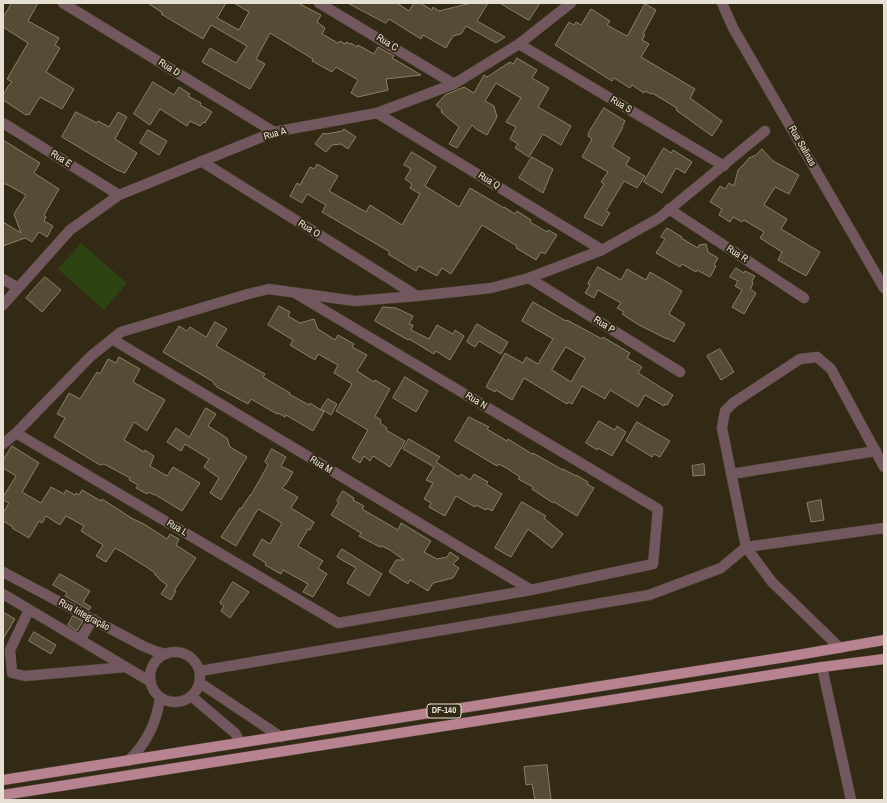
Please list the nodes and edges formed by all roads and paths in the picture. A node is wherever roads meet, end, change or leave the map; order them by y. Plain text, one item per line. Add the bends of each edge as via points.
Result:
1 (63, 3) edge
2 (320, 3) edge
3 (722, 3) edge
4 (569, 4) edge
5 (519, 44) junction
6 (454, 84) junction
7 (377, 113) junction
8 (3, 123) edge
9 (765, 131) dead end
10 (274, 132) junction
11 (202, 161) junction
12 (724, 166) junction
13 (119, 195) junction
14 (670, 209) junction
15 (602, 250) junction
16 (529, 278) junction
17 (3, 279) edge
18 (18, 288) junction
19 (884, 288) edge
20 (295, 293) junction
21 (417, 296) junction
22 (804, 298) dead end
23 (3, 304) edge
24 (112, 340) junction
25 (680, 372) dead end
26 (16, 433) junction
27 (3, 444) edge
28 (876, 451) junction
29 (884, 467) edge
30 (731, 474) junction
31 (884, 528) edge
32 (746, 547) junction
33 (3, 572) edge
34 (531, 590) junction
35 (3, 594) edge
36 (29, 610) junction
37 (93, 619) junction
38 (80, 640) junction
39 (884, 640) edge
40 (840, 648) junction
41 (166, 654) junction
42 (884, 659) edge
43 (126, 667) junction
44 (822, 667) junction
45 (200, 672) junction
46 (151, 682) junction
47 (200, 683) junction
48 (191, 696) junction
49 (160, 697) junction
50 (281, 737) junction
51 (242, 743) junction
52 (128, 761) junction
53 (3, 780) edge
54 (3, 795) edge
55 (852, 800) edge

1 - 10 street, Rua D
2 - 6 street, Rua C
3 - 19 street, Rua Salinas via 733,28
4 - 5 street, Rua A
5 - 6 street, Rua A
5 - 12 street, Rua S
6 - 7 street, Rua A
7 - 10 street, Rua A
7 - 15 street, Rua Q
8 - 13 street, Rua E
9 - 12 street
10 - 11 street, Rua A
11 - 13 street, Rua A
11 - 21 street, Rua O
12 - 14 street
13 - 18 street, Rua A via 70,230
14 - 15 street via 659,218
14 - 22 street, Rua R
15 - 16 street
16 - 21 street via 492,288
16 - 25 street, Rua P
17 - 18 street
18 - 23 street, Rua A
20 - 21 street via 355,301
20 - 24 street via 269,289 248,294 121,332
20 - 34 street, Rua N via 658,509 652,564
24 - 26 street via 91,356
24 - 34 street, Rua M
26 - 27 street
26 - 34 street, Rua L via 338,623
28 - 29 street
28 - 30 street
28 - 30 street via 831,369 817,357 800,359 733,403 725,411 722,428
30 - 32 street
31 - 32 street
32 - 40 street via 772,582
32 - 45 street via 721,568 649,595
33 - 37 street, Rua Integração
35 - 36 street
36 - 38 street
36 - 43 street via 10,650 12,672 25,676
37 - 38 street
37 - 41 street, Rua Integração via 143,646
38 - 43 street
39 - 40 main road, DF-140
40 - 50 main road, DF-140
41 - 45 street via 174,652 186,655 196,663
41 - 46 street via 153,665
42 - 44 main road, DF-140
43 - 46 street
44 - 54 main road, DF-140
44 - 55 street
45 - 47 street
46 - 49 street
47 - 48 street
47 - 50 street
48 - 49 street via 185,701 177,702
48 - 51 street via 235,733
49 - 52 street via 157,716 149,736
50 - 51 main road, DF-140
51 - 52 main road, DF-140
52 - 53 main road, DF-140

